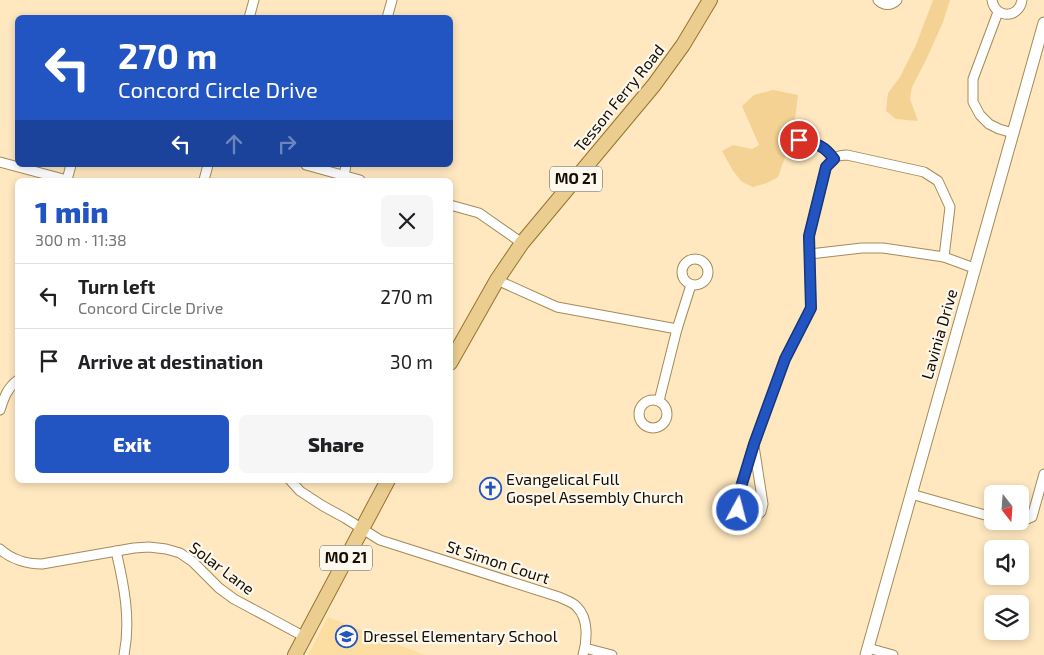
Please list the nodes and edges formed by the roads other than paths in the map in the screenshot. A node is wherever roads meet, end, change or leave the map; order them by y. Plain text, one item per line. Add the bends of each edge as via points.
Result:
1 (254, 0) edge
2 (392, 0) edge
3 (710, 0) edge
4 (878, 0) edge
5 (897, 0) edge
6 (992, 0) edge
7 (1022, 0) edge
8 (998, 12) junction
9 (250, 15) edge
10 (388, 15) edge
11 (1043, 28) edge
12 (1013, 134) junction
13 (799, 140) dead end
14 (834, 159) junction
15 (0, 162) edge
16 (15, 166) edge
17 (19, 167) edge
18 (313, 167) edge
19 (346, 167) edge
20 (344, 176) junction
21 (60, 178) edge
22 (352, 178) edge
23 (453, 206) edge
24 (522, 243) junction
25 (810, 254) junction
26 (944, 257) junction
27 (974, 268) junction
28 (497, 280) junction
29 (691, 285) dead end
30 (677, 329) junction
31 (453, 358) edge
32 (15, 382) edge
33 (659, 401) dead end
34 (0, 410) edge
35 (754, 446) junction
36 (1044, 474) edge
37 (293, 483) edge
38 (386, 483) edge
39 (911, 494) junction
40 (984, 515) edge
41 (1029, 518) edge
42 (362, 529) junction
43 (0, 549) edge
44 (116, 551) junction
45 (305, 637) junction
46 (584, 651) edge
47 (867, 652) edge
48 (124, 655) edge
49 (295, 655) edge
50 (612, 655) edge
51 (893, 655) edge

1 - 9 street
2 - 10 street
3 - 24 main road, Tesson Ferry Road / MO 21 via 683,46 654,85
4 - 5 street via 889,5
6 - 8 street
7 - 8 street via 1022,5 1013,14
8 - 12 street via 973,79 973,102 989,124
11 - 12 street, Lavinia Drive
12 - 27 street, Lavinia Drive
13 - 14 street via 822,146
14 - 25 street via 826,167 809,236
14 - 26 street via 847,155 924,172 938,181 950,207
15 - 16 street
17 - 21 street
18 - 20 street
19 - 20 street
20 - 22 street
23 - 24 street via 479,213
24 - 28 main road, Tesson Ferry Road / MO 21
25 - 26 street via 883,248
25 - 35 street via 811,308 785,359
26 - 27 street
27 - 39 street, Lavinia Drive
28 - 30 street via 556,307
28 - 31 main road, Tesson Ferry Road / MO 21
29 - 30 street
30 - 33 street
32 - 34 street via 5,395
35 - 35 street via 763,504 761,512 749,518 738,510 737,500
36 - 41 street
37 - 42 street, St Simon Court via 300,491
38 - 42 main road, MO 21
39 - 40 street
39 - 47 street, Lavinia Drive
42 - 45 main road, MO 21
42 - 46 street, St Simon Court via 380,540 569,601 577,607 586,628
43 - 44 street, Solar Lane via 33,564
44 - 45 street, Solar Lane via 149,547 180,553 234,600
44 - 48 street via 125,590
45 - 49 main road, MO 21
46 - 50 street
47 - 51 street

